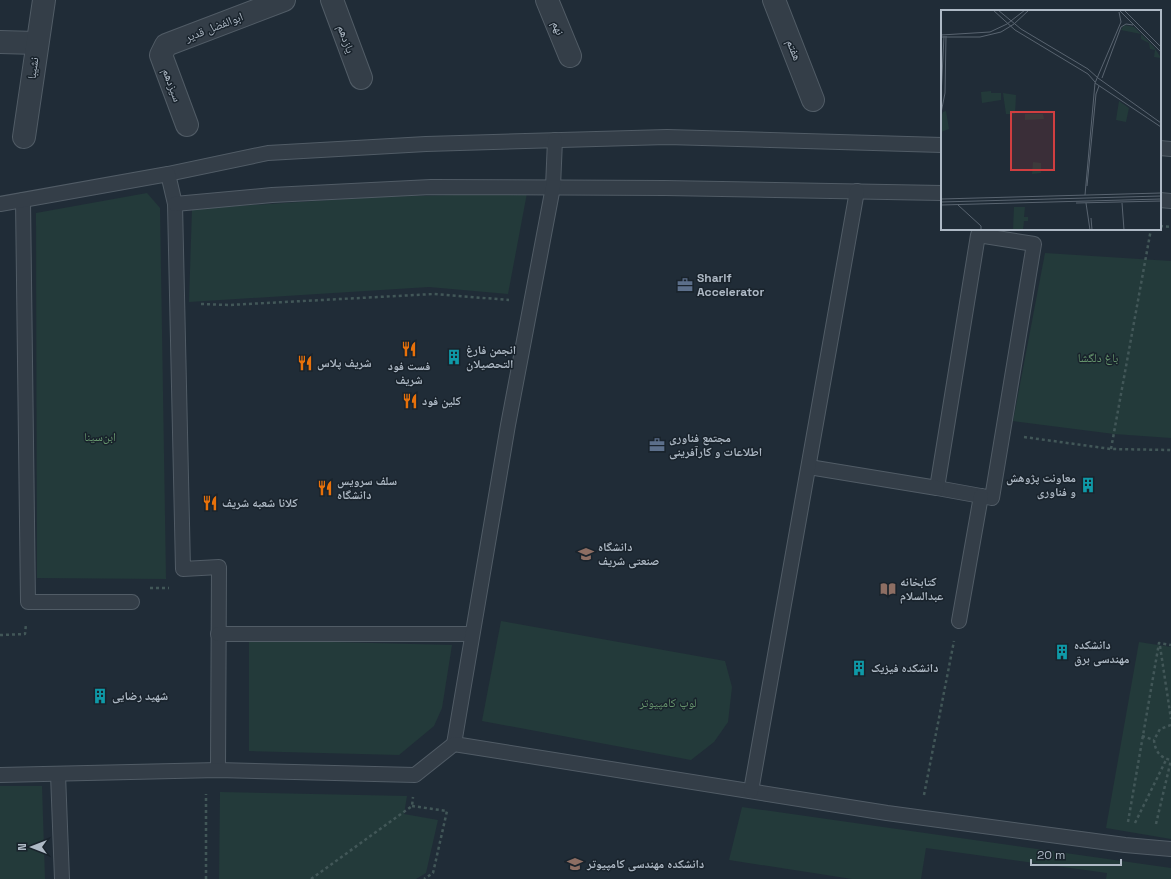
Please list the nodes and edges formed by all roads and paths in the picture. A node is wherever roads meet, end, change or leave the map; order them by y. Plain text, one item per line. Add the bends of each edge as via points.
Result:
1 (44, 0) edge
2 (284, 0) edge
3 (332, 0) edge
4 (547, 0) edge
5 (774, 0) edge
6 (240, 8) edge
7 (0, 42) edge
8 (37, 43) junction
9 (166, 45) joint
10 (570, 56) dead end
11 (361, 78) dead end
12 (813, 100) dead end
13 (187, 125) dead end
14 (24, 137) dead end
15 (555, 140) junction
16 (941, 145) edge
17 (1161, 148) edge
18 (1171, 149) edge
19 (168, 174) junction
20 (553, 187) junction
21 (857, 191) junction
22 (941, 193) edge
23 (23, 200) junction
24 (1161, 200) edge
25 (1171, 202) edge
26 (0, 204) edge
27 (175, 204) junction
28 (1161, 226) edge
29 (1171, 227) edge
30 (1151, 230) edge
31 (532, 302) junction
32 (176, 304) junction
33 (1002, 434) junction
34 (1111, 449) junction
35 (1171, 450) edge
36 (809, 467) junction
37 (937, 488) junction
38 (981, 496) junction
39 (132, 602) dead end
40 (959, 621) joint
41 (218, 634) junction
42 (472, 634) junction
43 (1159, 643) junction
44 (1171, 646) edge
45 (1171, 719) edge
46 (1171, 725) edge
47 (1142, 736) junction
48 (1154, 740) junction
49 (454, 744) junction
50 (1166, 760) junction
51 (1171, 760) edge
52 (212, 770) junction
53 (58, 774) junction
54 (415, 775) junction
55 (0, 776) edge
56 (751, 791) junction
57 (412, 806) junction
58 (920, 818) junction
59 (1125, 845) junction
60 (1150, 846) junction
61 (1171, 849) edge
62 (62, 879) edge
63 (206, 879) edge
64 (311, 879) edge
65 (424, 879) edge

1 - 8 street, نشیبا
2 - 6 street, ابوالفضل قدیر
3 - 11 street, یازدهم
4 - 10 street, نهم
5 - 12 street, هفتم
6 - 9 street, ابوالفضل قدیر
7 - 8 street
8 - 14 street, نشیبا
9 - 13 street, سیزدهم via 161,55
15 - 16 lane via 667,138
15 - 19 lane via 268,153
15 - 20 lane
17 - 18 lane
19 - 23 lane
19 - 27 lane
20 - 21 lane
20 - 27 lane via 431,187 272,195
20 - 31 lane
21 - 22 lane
21 - 36 lane
23 - 26 lane
23 - 39 lane via 28,602
24 - 25 lane
27 - 32 lane
28 - 29 path
30 - 34 path
31 - 32 path via 434,294 229,305
31 - 42 lane
32 - 41 lane via 183,568 219,567
33 - 34 path
33 - 37 lane via 1034,244 978,235
33 - 38 lane via 992,498
34 - 35 path
36 - 37 lane
36 - 56 lane
37 - 38 lane
38 - 40 lane
40 - 58 path
41 - 42 lane
41 - 52 lane
42 - 49 lane
43 - 44 path
43 - 45 path
43 - 47 path
46 - 48 path via 1160,729
47 - 48 path
47 - 59 path
48 - 50 path via 1157,752
49 - 54 lane
49 - 56 lane
50 - 51 path
50 - 59 path
51 - 60 path
52 - 53 lane
52 - 54 lane
52 - 63 path
53 - 55 lane
53 - 62 lane
54 - 57 path
56 - 58 lane
57 - 64 path
57 - 65 path via 447,811 433,873
58 - 59 lane
59 - 60 lane
60 - 61 lane

